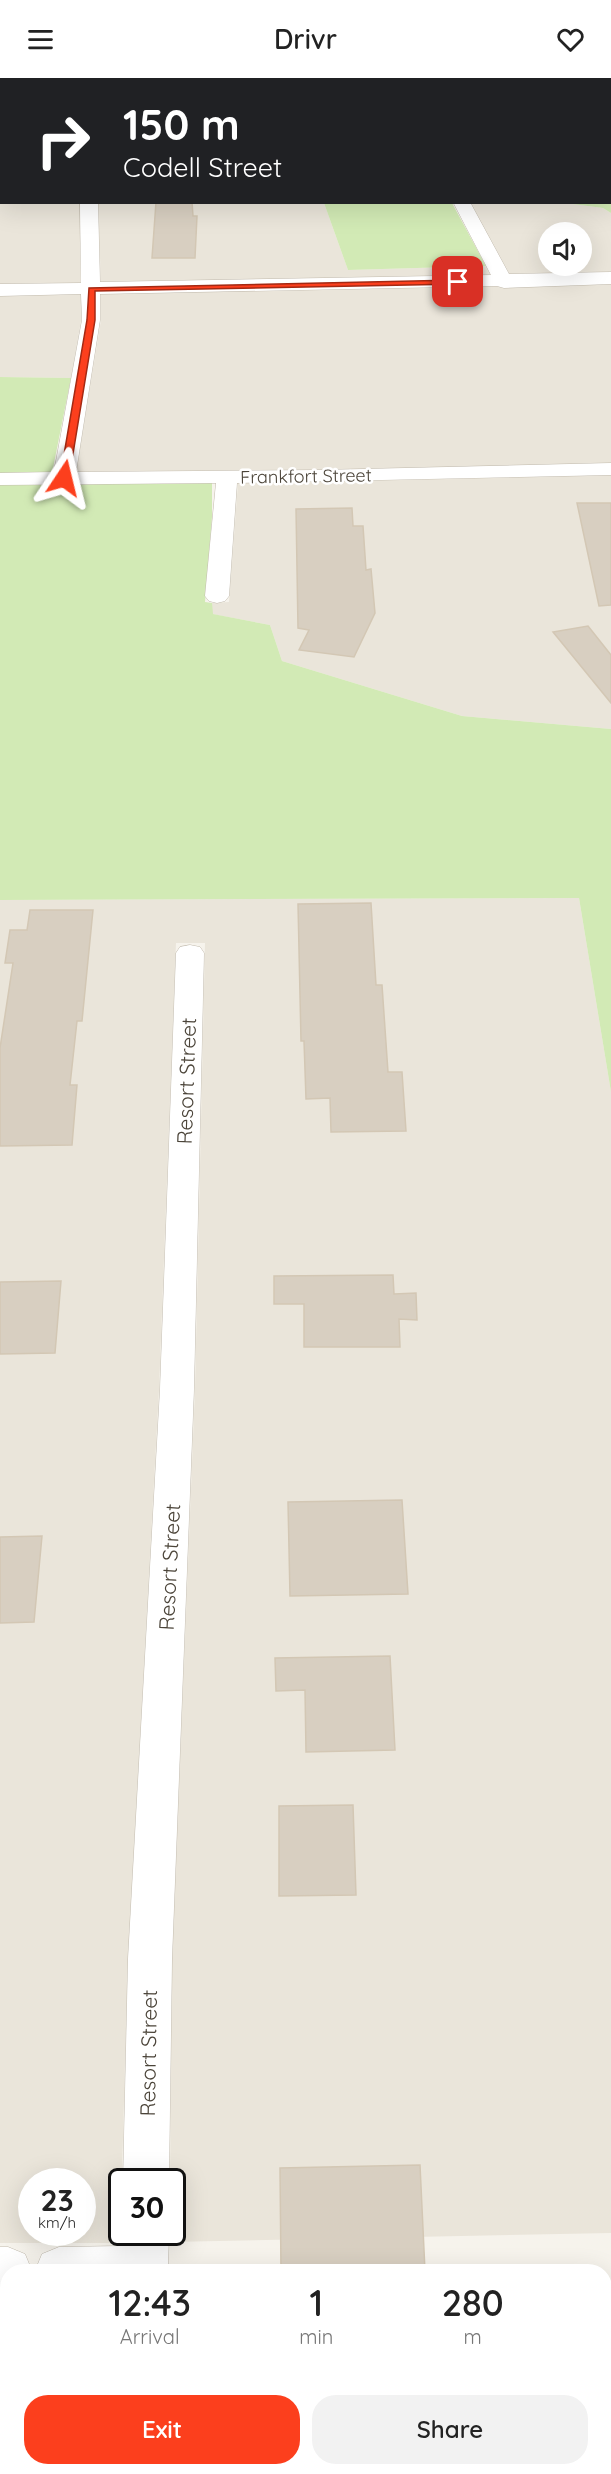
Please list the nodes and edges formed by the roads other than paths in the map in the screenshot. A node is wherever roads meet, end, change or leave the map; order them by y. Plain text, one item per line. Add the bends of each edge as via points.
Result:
1 (89, 204) edge
2 (462, 204) edge
3 (611, 278) edge
4 (504, 282) junction
5 (91, 289) junction
6 (0, 290) edge
7 (611, 469) edge
8 (227, 477) junction
9 (64, 478) junction
10 (0, 479) edge
11 (217, 596) dead end
12 (190, 953) dead end
13 (146, 2168) edge
14 (145, 2246) edge
15 (144, 2264) edge

1 - 5 street
2 - 4 street
3 - 4 street
4 - 5 street
5 - 6 street
5 - 9 street via 91,320
7 - 8 street, Frankfort Street
8 - 9 street, Frankfort Street
8 - 11 street
9 - 10 street, Frankfort Street
12 - 13 street, Resort Street via 177,1389 150,1959
14 - 15 street

